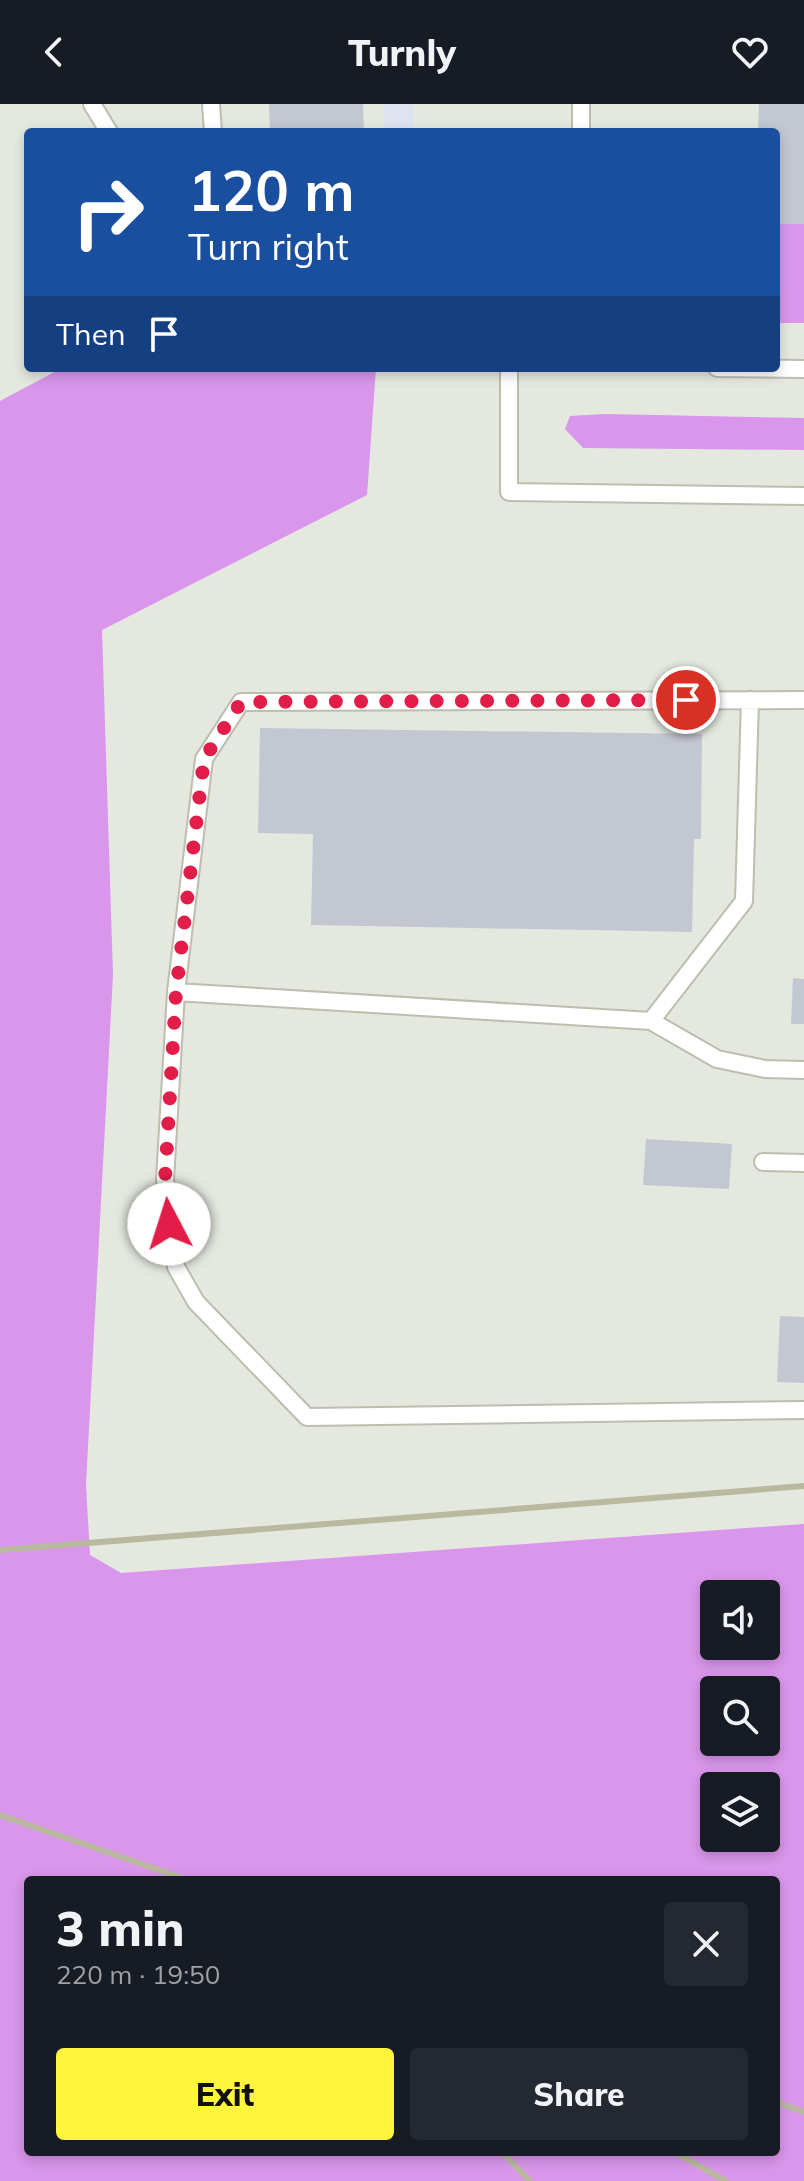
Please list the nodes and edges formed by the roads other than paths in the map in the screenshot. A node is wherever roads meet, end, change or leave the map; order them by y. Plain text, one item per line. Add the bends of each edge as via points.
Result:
1 (92, 104) edge
2 (211, 104) edge
3 (581, 104) edge
4 (107, 128) edge
5 (213, 128) edge
6 (581, 128) edge
7 (780, 369) edge
8 (804, 369) edge
9 (509, 372) edge
10 (804, 496) edge
11 (750, 700) junction
12 (804, 700) edge
13 (176, 992) junction
14 (651, 1021) junction
15 (804, 1070) edge
16 (763, 1162) dead end
17 (804, 1163) edge
18 (804, 1410) edge

1 - 4 lane
2 - 5 lane
3 - 6 lane
7 - 8 lane
9 - 10 lane via 509,492
11 - 12 lane
11 - 13 lane via 241,702 204,759
11 - 14 lane via 744,901
13 - 14 lane
13 - 18 lane via 165,1180 176,1267 196,1302 307,1417
14 - 15 lane via 717,1059
16 - 17 lane

